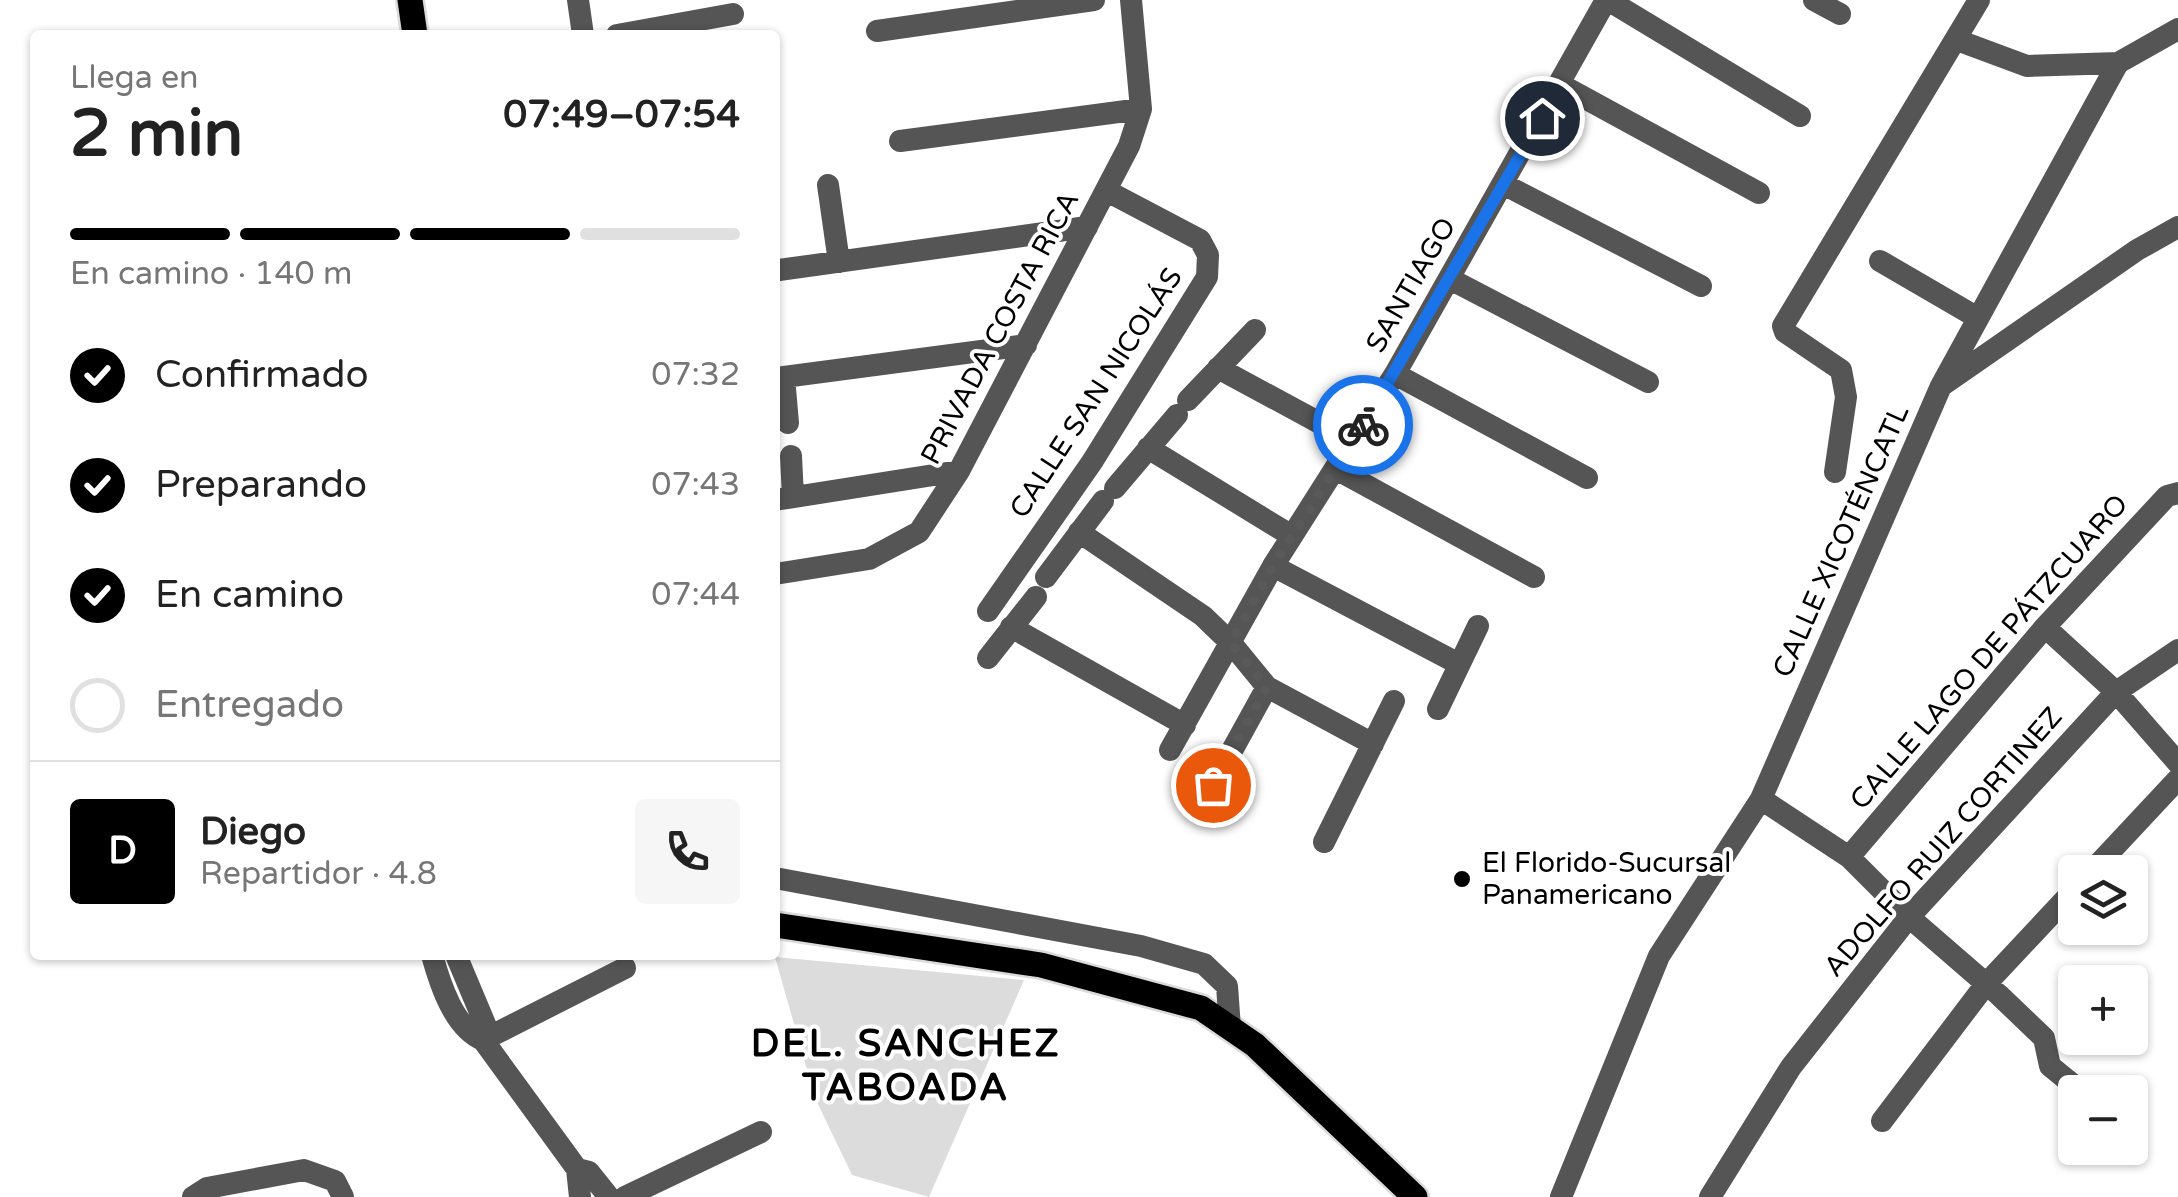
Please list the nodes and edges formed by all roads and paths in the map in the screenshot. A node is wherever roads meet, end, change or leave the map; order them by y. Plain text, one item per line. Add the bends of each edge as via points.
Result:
1 (410, 0) edge
2 (578, 0) edge
3 (1094, 0) edge
4 (1130, 0) edge
5 (1607, 0) edge
6 (1814, 0) edge
7 (1979, 0) edge
8 (1840, 14) dead end
9 (734, 16) edge
10 (2178, 29) edge
11 (414, 30) edge
12 (582, 30) edge
13 (648, 30) edge
14 (877, 30) dead end
15 (1957, 40) junction
16 (2118, 63) junction
17 (1561, 85) junction
18 (1141, 108) junction
19 (1800, 116) dead end
20 (900, 140) dead end
21 (1503, 184) junction
22 (828, 185) dead end
23 (1107, 191) junction
24 (1759, 193) dead end
25 (1087, 226) junction
26 (2178, 228) edge
27 (1880, 261) dead end
28 (839, 262) junction
29 (780, 270) edge
30 (1450, 278) junction
31 (1701, 286) dead end
32 (1978, 318) junction
33 (1255, 330) dead end
34 (1026, 346) junction
35 (1218, 368) junction
36 (1395, 374) junction
37 (780, 377) edge
38 (1648, 382) dead end
39 (1941, 386) junction
40 (788, 423) dead end
41 (1353, 441) junction
42 (1148, 448) junction
43 (791, 456) dead end
44 (1336, 469) junction
45 (960, 470) junction
46 (1835, 472) dead end
47 (1587, 478) dead end
48 (2178, 492) edge
49 (784, 498) edge
50 (1079, 532) junction
51 (1292, 536) junction
52 (1273, 566) junction
53 (780, 573) edge
54 (1534, 577) dead end
55 (988, 611) dead end
56 (1478, 626) dead end
57 (1011, 627) junction
58 (2044, 627) junction
59 (1231, 643) junction
60 (2178, 650) edge
61 (988, 658) dead end
62 (1459, 664) junction
63 (1267, 687) junction
64 (2116, 692) junction
65 (1394, 701) dead end
66 (1438, 709) dead end
67 (1185, 725) junction
68 (1374, 744) junction
69 (1170, 750) dead end
70 (2178, 763) edge
71 (2178, 779) edge
72 (1213, 785) dead end
73 (1761, 799) junction
74 (1324, 842) dead end
75 (2107, 855) edge
76 (1849, 856) junction
77 (780, 879) edge
78 (2058, 907) edge
79 (1909, 916) junction
80 (780, 926) edge
81 (434, 960) edge
82 (458, 960) edge
83 (625, 968) dead end
84 (1986, 984) junction
85 (1230, 1028) junction
86 (483, 1040) junction
87 (2061, 1075) edge
88 (1882, 1121) dead end
89 (761, 1132) dead end
90 (577, 1169) junction
91 (194, 1197) edge
92 (342, 1197) edge
93 (580, 1197) edge
94 (609, 1197) edge
95 (625, 1197) edge
96 (1415, 1197) edge
97 (1561, 1197) edge
98 (1710, 1197) edge

1 - 11 main road
2 - 12 street
3 - 14 street
4 - 18 street, PRIVADA COSTA RICA
5 - 17 street, SANTIAGO
5 - 19 street
6 - 8 street
7 - 15 street
9 - 13 street
10 - 16 street
15 - 16 street via 2026,66
15 - 46 street via 1783,326 1842,370 1846,396
16 - 32 street, CALLE XICOTÉNCATL
17 - 21 street, SANTIAGO
17 - 24 street
18 - 20 street
18 - 23 street, PRIVADA COSTA RICA
21 - 30 street, SANTIAGO
21 - 31 street
22 - 28 street
23 - 25 street, PRIVADA COSTA RICA
23 - 55 street, CALLE SAN NICOLÁS via 1200,240 1208,255 1206,277 1092,462
25 - 28 street
25 - 34 street, PRIVADA COSTA RICA
26 - 39 street
27 - 32 street
28 - 29 street
30 - 36 street, SANTIAGO
30 - 38 street
32 - 39 street, CALLE XICOTÉNCATL
33 - 35 street
34 - 37 street
34 - 45 street, PRIVADA COSTA RICA
35 - 41 street
35 - 42 street
36 - 41 street, SANTIAGO
36 - 47 street
37 - 40 street
39 - 73 street, CALLE XICOTÉNCATL
41 - 44 street, SANTIAGO
42 - 50 street
42 - 51 street
43 - 49 street
44 - 51 street, SANTIAGO
44 - 54 street
45 - 49 street
45 - 53 street, PRIVADA COSTA RICA via 919,532 868,559
48 - 58 street, CALLE LAGO DE PÁTZCUARO
50 - 57 street
50 - 59 street via 1203,616
51 - 52 street, SANTIAGO
52 - 59 street, SANTIAGO
52 - 62 street
56 - 62 street
57 - 61 street
57 - 67 street
58 - 64 street
58 - 76 street, CALLE LAGO DE PÁTZCUARO
59 - 63 street
59 - 67 street, SANTIAGO
60 - 64 street, ADOLFO RUIZ CORTINEZ
62 - 66 street
63 - 68 street
63 - 72 street
64 - 70 street
64 - 79 street, ADOLFO RUIZ CORTINEZ
65 - 68 street
67 - 69 street, SANTIAGO
68 - 74 street
71 - 75 street
73 - 76 street
73 - 97 street, CALLE XICOTÉNCATL via 1658,956
76 - 79 street
77 - 85 street via 1141,946 1204,964 1227,986
78 - 84 street
79 - 84 street
79 - 98 street, ADOLFO RUIZ CORTINEZ via 1791,1067
80 - 85 main road via 1040,965 1201,1008
81 - 86 street via 469,1034
82 - 86 street via 485,1024
83 - 86 street
84 - 87 street via 2044,1038 2050,1066
84 - 88 street
85 - 96 main road
86 - 90 street
89 - 95 street
90 - 93 street
90 - 94 street
91 - 92 street via 207,1188 304,1170 334,1181

